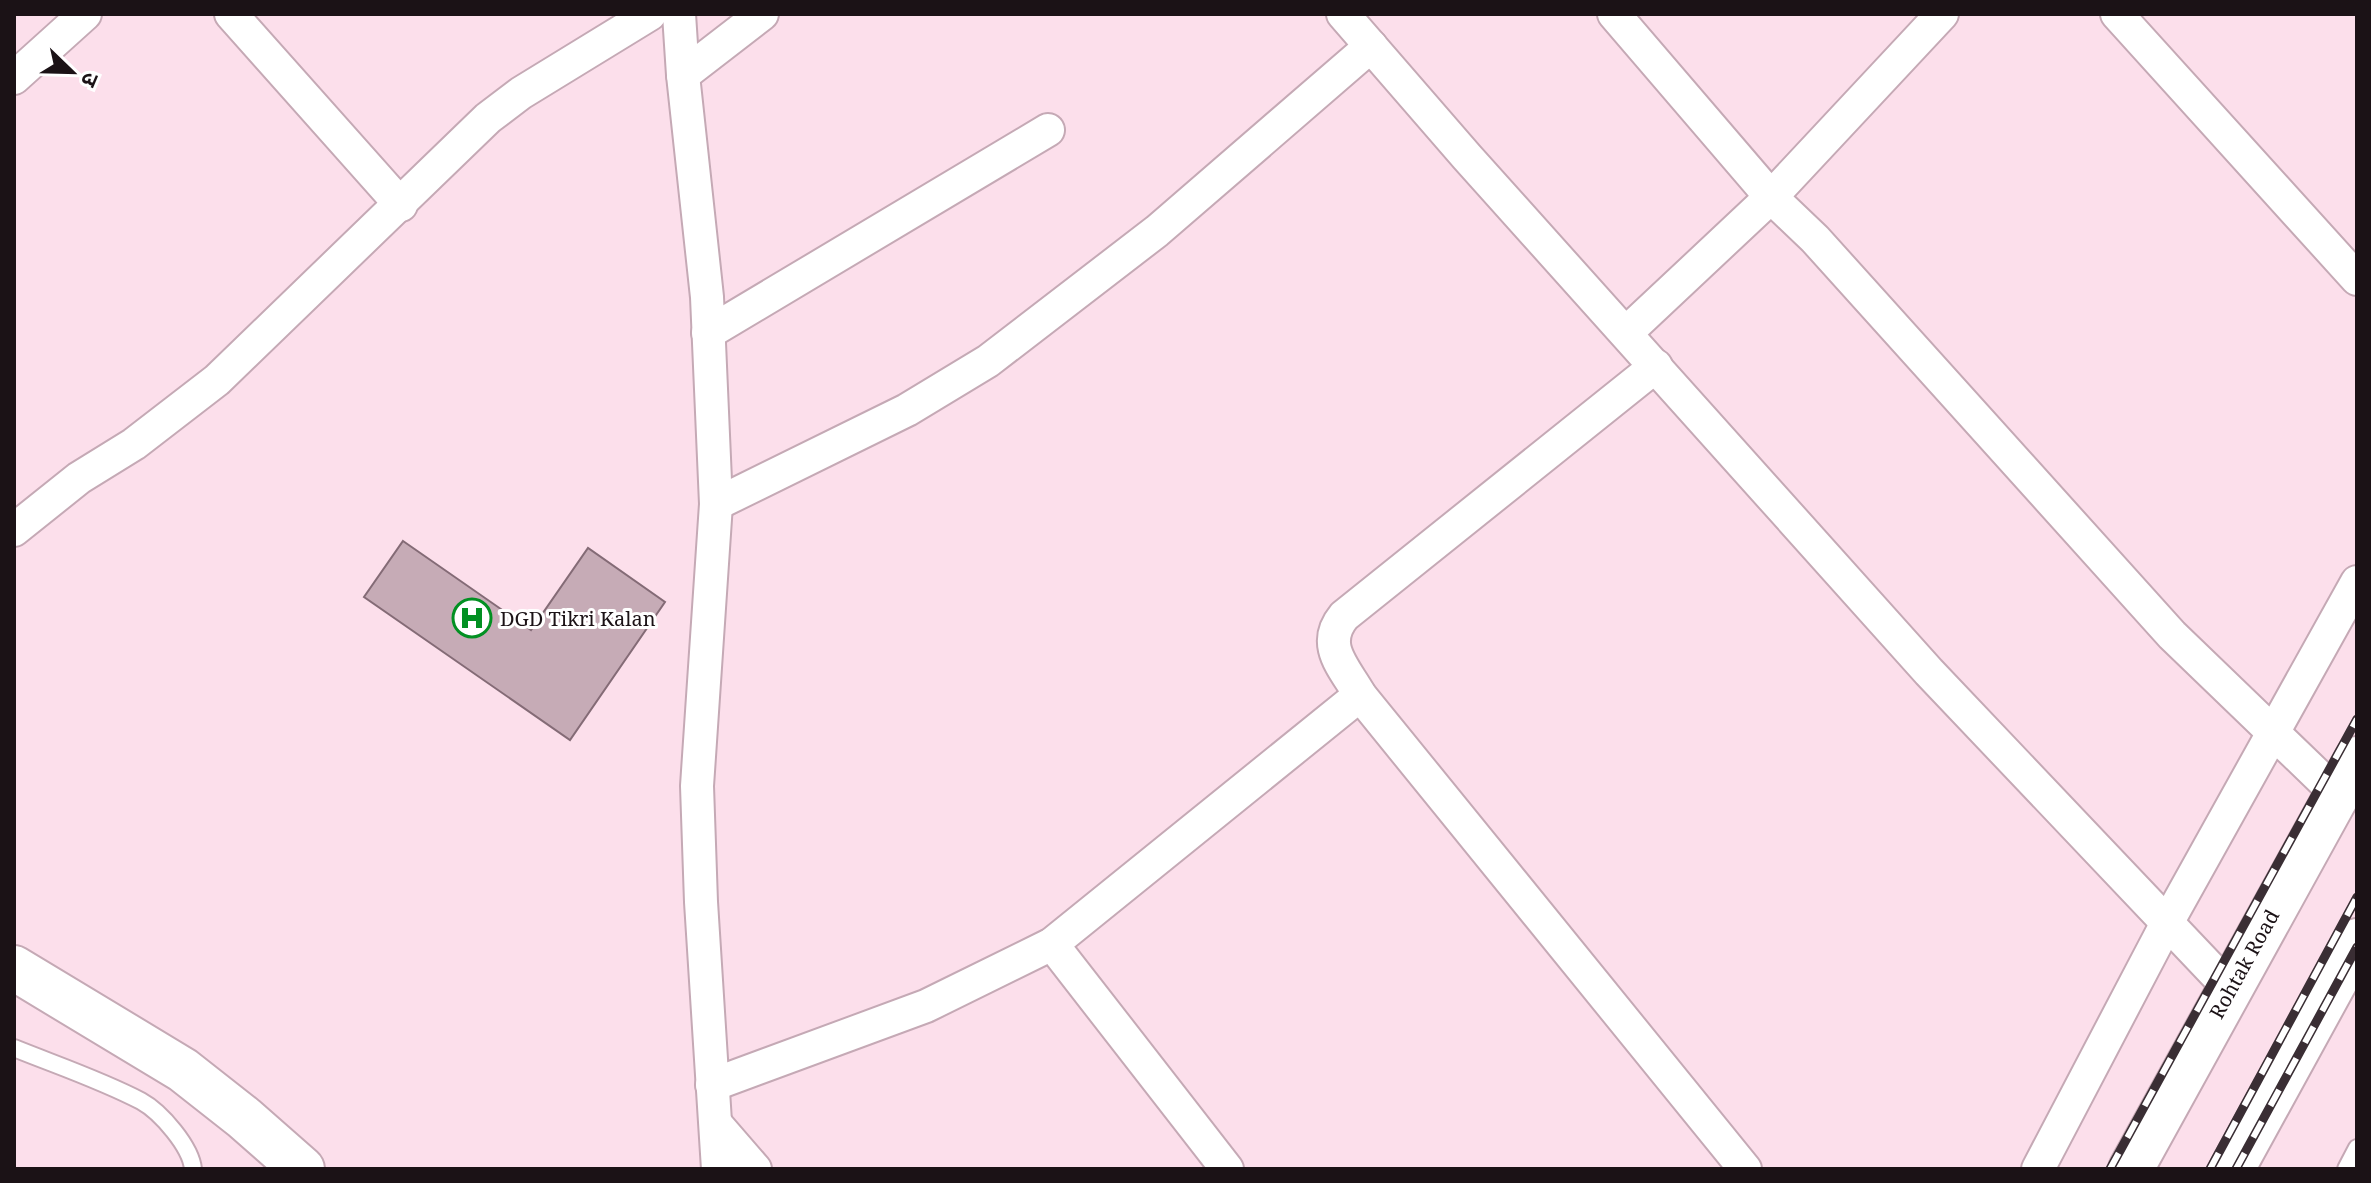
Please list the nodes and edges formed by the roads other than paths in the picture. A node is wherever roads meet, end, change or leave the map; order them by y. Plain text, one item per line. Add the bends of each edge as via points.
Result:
1 (85, 14) edge
2 (231, 14) edge
3 (650, 14) edge
4 (679, 14) edge
5 (762, 14) edge
6 (1343, 14) edge
7 (1614, 14) edge
8 (1942, 14) edge
9 (2117, 14) edge
10 (1371, 46) junction
11 (683, 75) junction
12 (14, 78) edge
13 (1048, 130) dead end
14 (1771, 197) junction
15 (401, 205) junction
16 (2357, 279) edge
17 (708, 333) junction
18 (1626, 333) junction
19 (1656, 366) junction
20 (716, 504) junction
21 (14, 530) edge
22 (2357, 582) edge
23 (1360, 695) junction
24 (2272, 731) junction
25 (2347, 776) edge
26 (2167, 923) junction
27 (2357, 941) edge
28 (1052, 944) junction
29 (14, 968) edge
30 (2230, 989) junction
31 (14, 1048) edge
32 (712, 1085) junction
33 (716, 1124) junction
34 (2357, 1148) edge
35 (193, 1169) edge
36 (302, 1169) edge
37 (718, 1169) edge
38 (755, 1169) edge
39 (1227, 1169) edge
40 (1745, 1169) edge
41 (2038, 1169) edge
42 (2131, 1169) edge
43 (2232, 1169) edge
44 (2346, 1169) edge

1 - 12 street
2 - 15 street
3 - 15 street via 521,93 448,155
4 - 11 street
5 - 11 street
6 - 10 street
7 - 14 street
8 - 14 street
9 - 16 street
10 - 18 street
10 - 20 street via 1157,231 988,361 907,410
11 - 17 street
13 - 17 street
14 - 18 street
14 - 24 street via 1815,239 2172,635
15 - 21 street via 217,380
17 - 20 street
18 - 19 street
19 - 23 street via 1344,616 1334,628 1332,644
19 - 26 street via 1929,672
20 - 32 street via 697,786
22 - 24 street
23 - 28 street
23 - 40 street
24 - 25 street
24 - 26 street
25 - 30 main road, Rohtak Road
26 - 30 street
26 - 41 street
27 - 43 main road
28 - 32 street via 926,1006
28 - 39 street
29 - 36 main road via 183,1070
30 - 42 main road, Rohtak Road
31 - 35 lane via 144,1103 176,1133
32 - 33 street
33 - 37 street
33 - 38 street
34 - 44 lane

